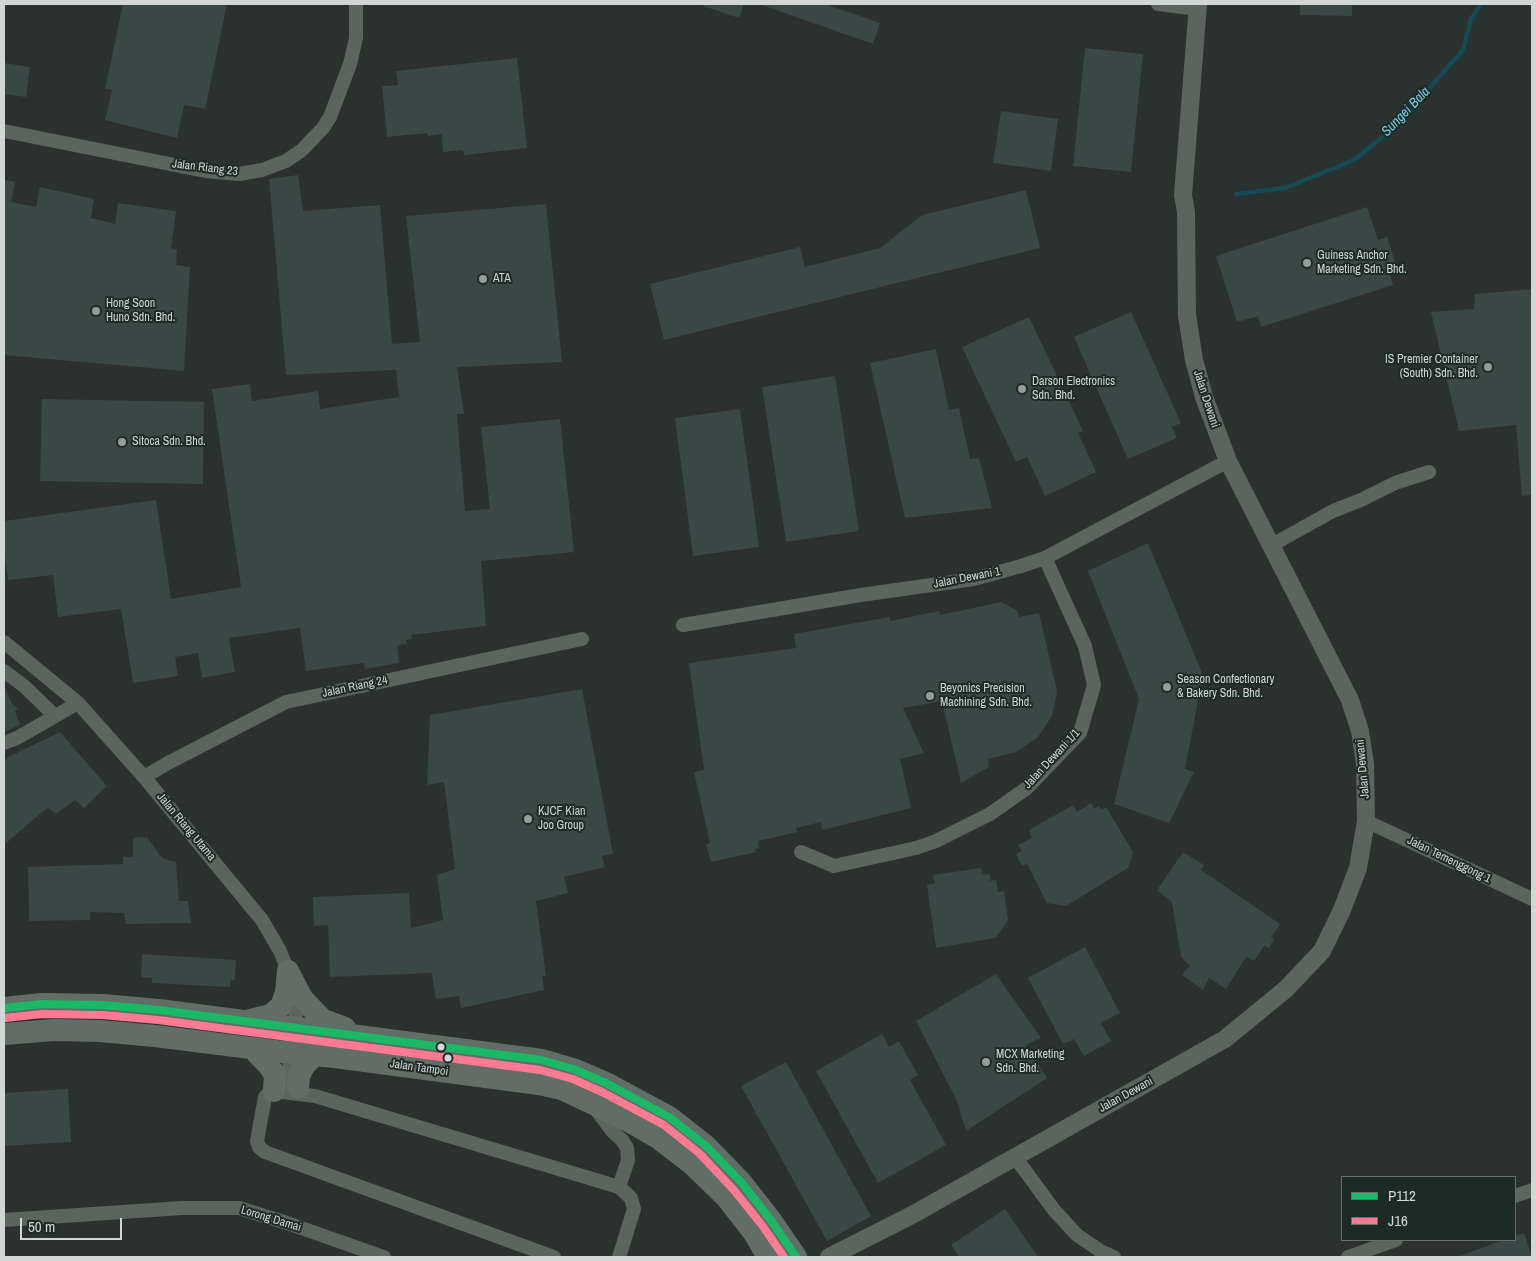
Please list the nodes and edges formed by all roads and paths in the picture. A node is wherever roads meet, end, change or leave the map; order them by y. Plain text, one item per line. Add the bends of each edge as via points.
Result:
1 (356, 4) edge
2 (1158, 4) edge
3 (1198, 6) edge
4 (4, 131) edge
5 (1228, 461) junction
6 (1429, 472) dead end
7 (1270, 546) junction
8 (1045, 558) junction
9 (683, 625) dead end
10 (582, 639) dead end
11 (4, 642) edge
12 (4, 671) edge
13 (78, 703) junction
14 (55, 716) junction
15 (4, 743) edge
16 (144, 777) junction
17 (1366, 821) junction
18 (801, 852) dead end
19 (1532, 899) edge
20 (288, 971) junction
21 (4, 1008) edge
22 (246, 1021) junction
23 (294, 1028) junction
24 (4, 1034) edge
25 (362, 1036) junction
26 (253, 1049) junction
27 (290, 1054) junction
28 (314, 1056) junction
29 (274, 1091) junction
30 (307, 1092) junction
31 (589, 1100) junction
32 (1014, 1157) junction
33 (619, 1187) junction
34 (1532, 1190) edge
35 (1516, 1196) edge
36 (4, 1220) edge
37 (1393, 1241) edge
38 (384, 1257) edge
39 (554, 1257) edge
40 (620, 1257) edge
41 (768, 1257) edge
42 (796, 1257) edge
43 (829, 1257) edge
44 (1114, 1257) edge
45 (1348, 1257) edge

1 - 4 street, Jalan Riang 23 via 356,38 350,64 330,116 302,150 286,161 262,170 239,174 205,170
2 - 3 street
3 - 5 street, Jalan Dewani via 1183,179 1187,315 1204,397
5 - 7 street, Jalan Dewani
5 - 8 street, Jalan Dewani 1
6 - 7 street via 1395,483
7 - 17 street, Jalan Dewani via 1350,700 1360,731 1365,764
8 - 9 street, Jalan Dewani 1 via 974,579
8 - 18 street, Jalan Dewani 1/1 via 1085,646 1094,685 1080,732 1027,788 990,814 936,840 916,848 834,866
10 - 16 street, Jalan Riang 24 via 286,702
11 - 13 street, Jalan Riang Utama
12 - 14 street
13 - 14 street
13 - 16 street, Jalan Riang Utama
14 - 15 street
16 - 20 street, Jalan Riang Utama via 262,920
17 - 19 street, Jalan Temenggong 1
17 - 32 street, Jalan Dewani via 1358,868 1342,910 1322,950 1286,989 1225,1039
20 - 22 main road via 282,1006 271,1015
20 - 23 street, Jalan Riang Utama via 296,1006
20 - 25 main road via 302,998 319,1016
21 - 22 main road, Jalan Tampoi via 42,1004 103,1005
22 - 23 main road, Jalan Tampoi
23 - 25 main road, Jalan Tampoi
23 - 27 street, Jalan Riang Utama
24 - 26 main road, Jalan Tampoi via 100,1031
25 - 42 main road, Jalan Tampoi via 542,1060 606,1083 668,1117 706,1146 770,1218
26 - 27 main road, Jalan Tampoi
26 - 29 main road via 275,1075
27 - 28 main road, Jalan Tampoi
27 - 30 street, Jalan Riang Utama via 288,1076 292,1083
28 - 30 main road via 298,1076
28 - 31 main road, Jalan Tampoi via 539,1084
29 - 30 street
29 - 39 street via 265,1098 257,1141 265,1152
30 - 33 street
31 - 33 street via 627,1148 628,1160
31 - 41 main road, Jalan Tampoi via 658,1138 692,1164 726,1196
32 - 43 street, Jalan Dewani via 912,1215
32 - 44 street via 1077,1235
33 - 40 street via 631,1198 634,1209
34 - 35 street
36 - 38 street, Lorong Damai via 182,1208 239,1208
37 - 45 street

